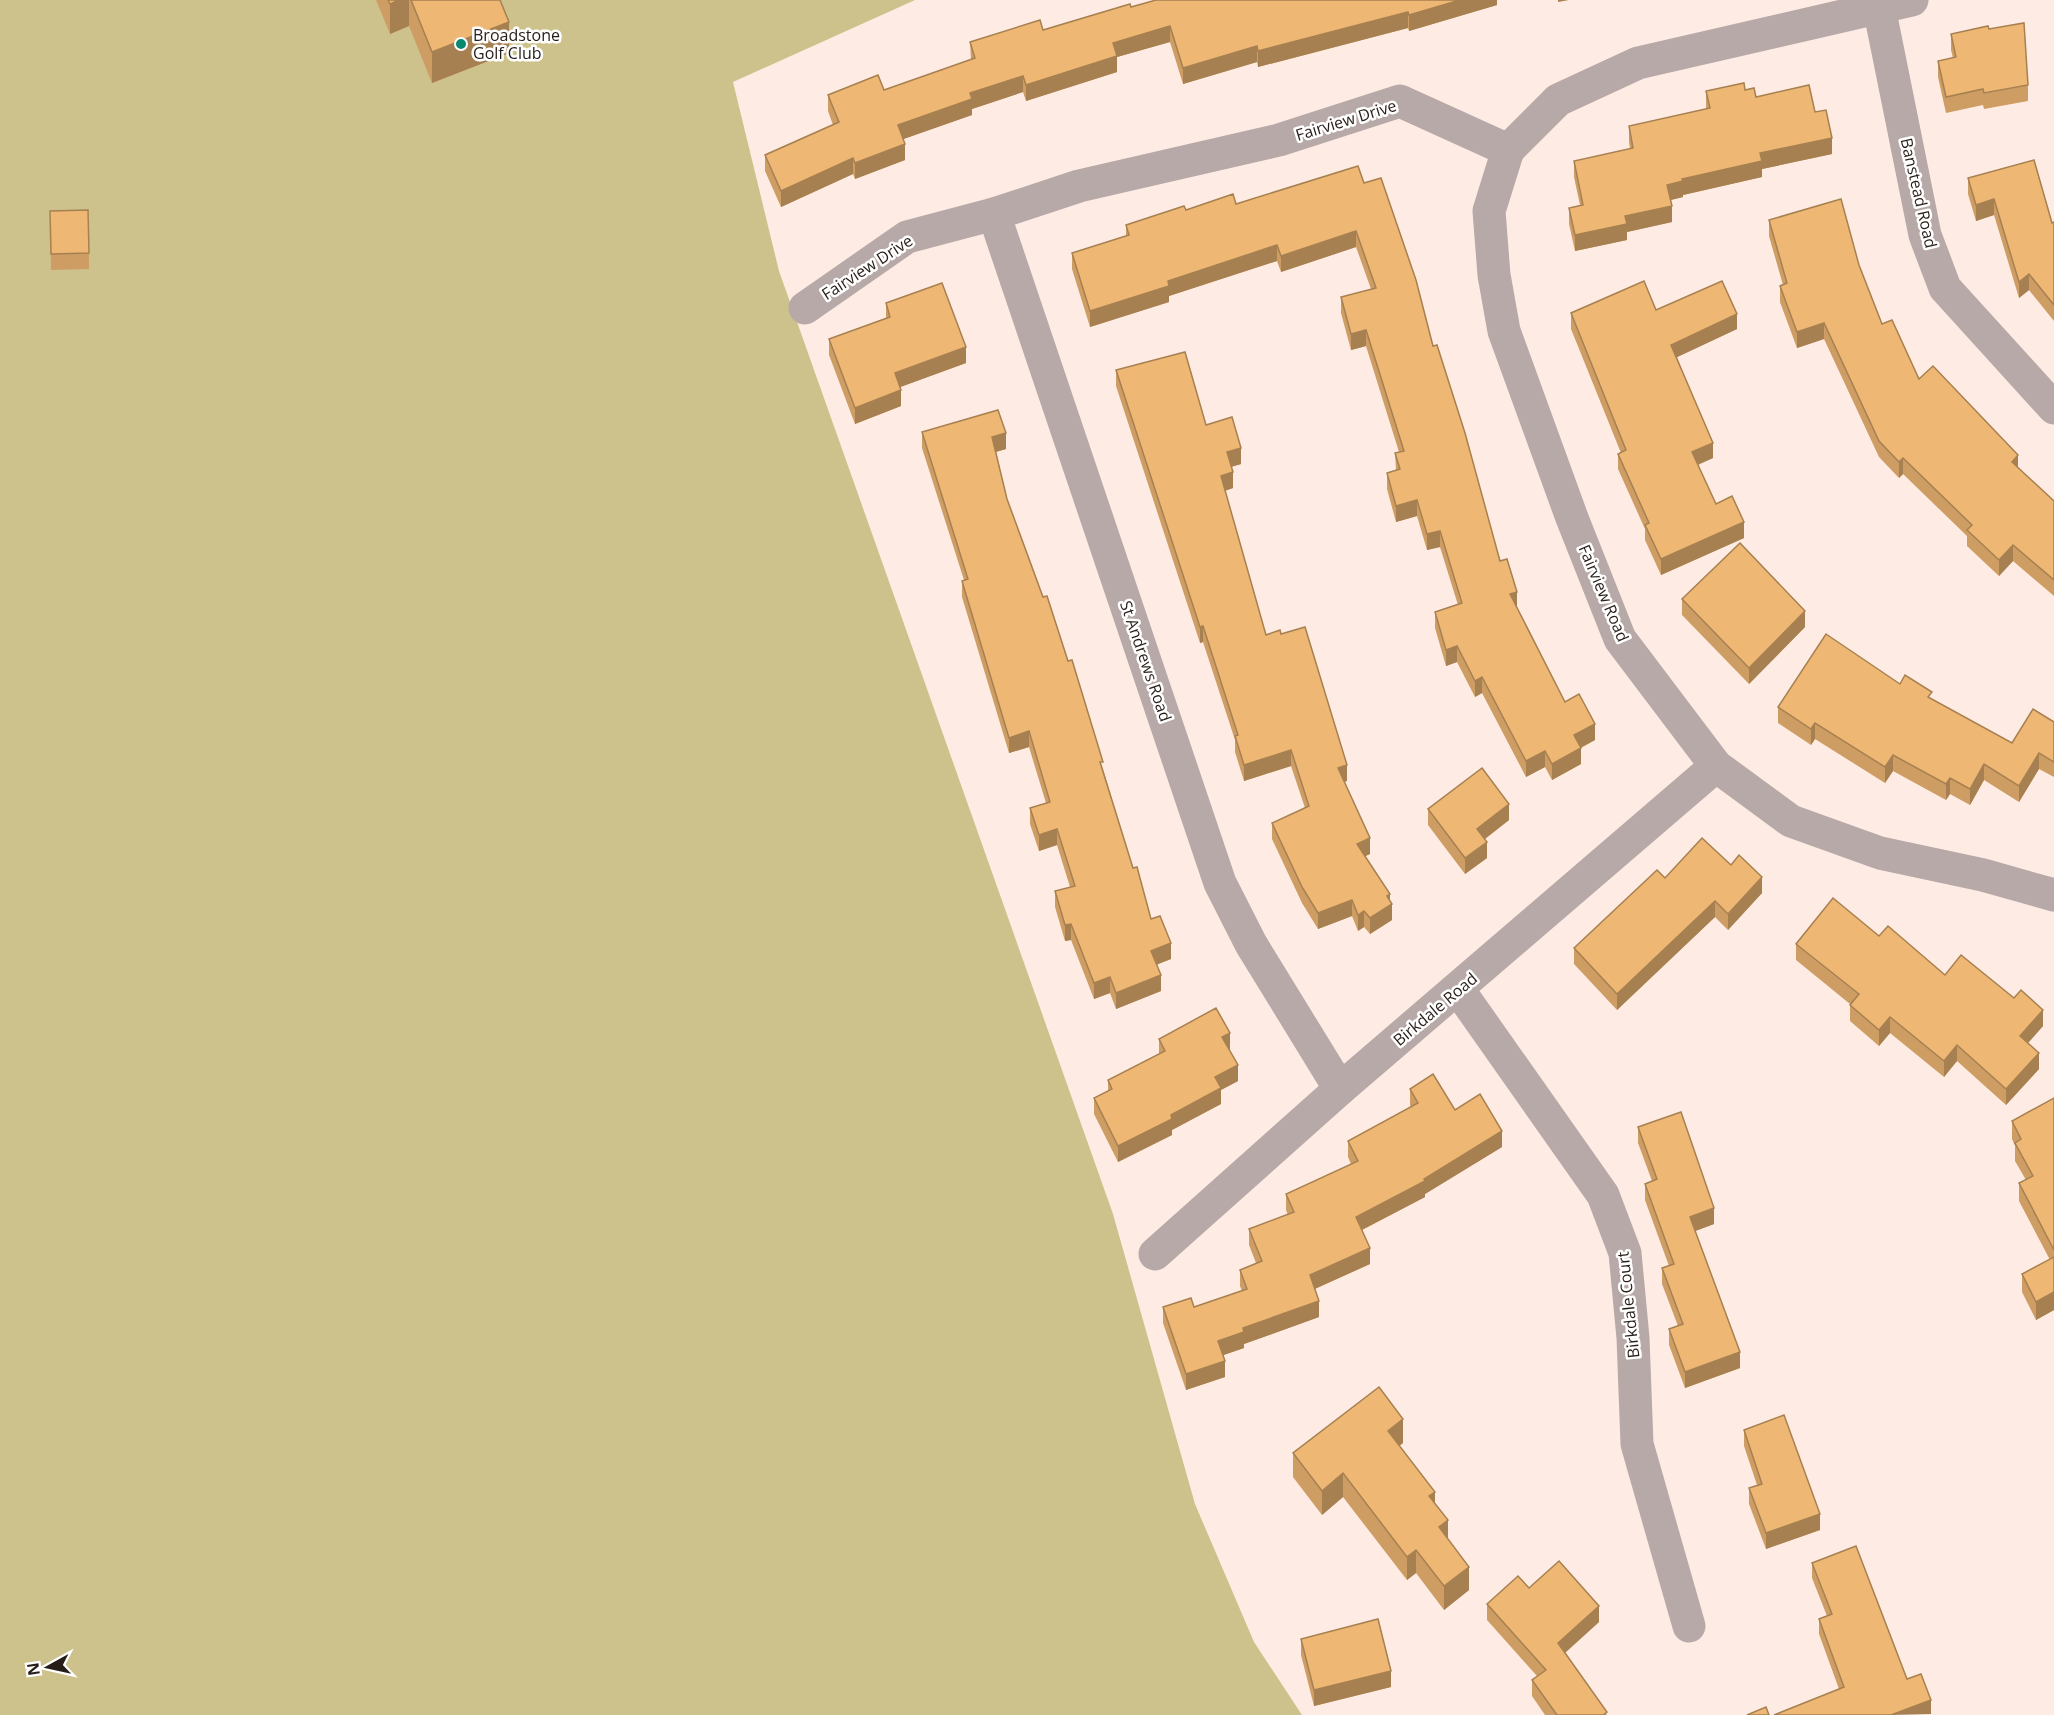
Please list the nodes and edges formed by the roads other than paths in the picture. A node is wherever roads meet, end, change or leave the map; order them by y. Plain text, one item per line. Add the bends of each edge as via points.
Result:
1 (1912, 0) edge
2 (1879, 7) junction
3 (1508, 150) junction
4 (994, 214) junction
5 (805, 308) dead end
6 (2054, 408) edge
7 (1716, 766) junction
8 (2054, 895) edge
9 (1458, 989) junction
10 (1340, 1089) junction
11 (1155, 1254) dead end
12 (1689, 1626) dead end

1 - 2 street
2 - 3 street via 1638,63 1558,100
2 - 6 street, Banstead Road via 1925,235 1945,288
3 - 4 street, Fairview Drive via 1400,101 1279,140 1079,186
3 - 7 street, Fairview Road via 1489,211 1504,331 1620,639
4 - 5 street, Fairview Drive via 907,237
4 - 10 street, St Andrews Road via 1220,883 1251,944
7 - 8 street, Fairview Road via 1791,821 1880,853
7 - 9 street, Birkdale Road
9 - 10 street, Birkdale Road
9 - 12 street, Birkdale Court via 1603,1195 1625,1252 1637,1444
10 - 11 street, Birkdale Road

